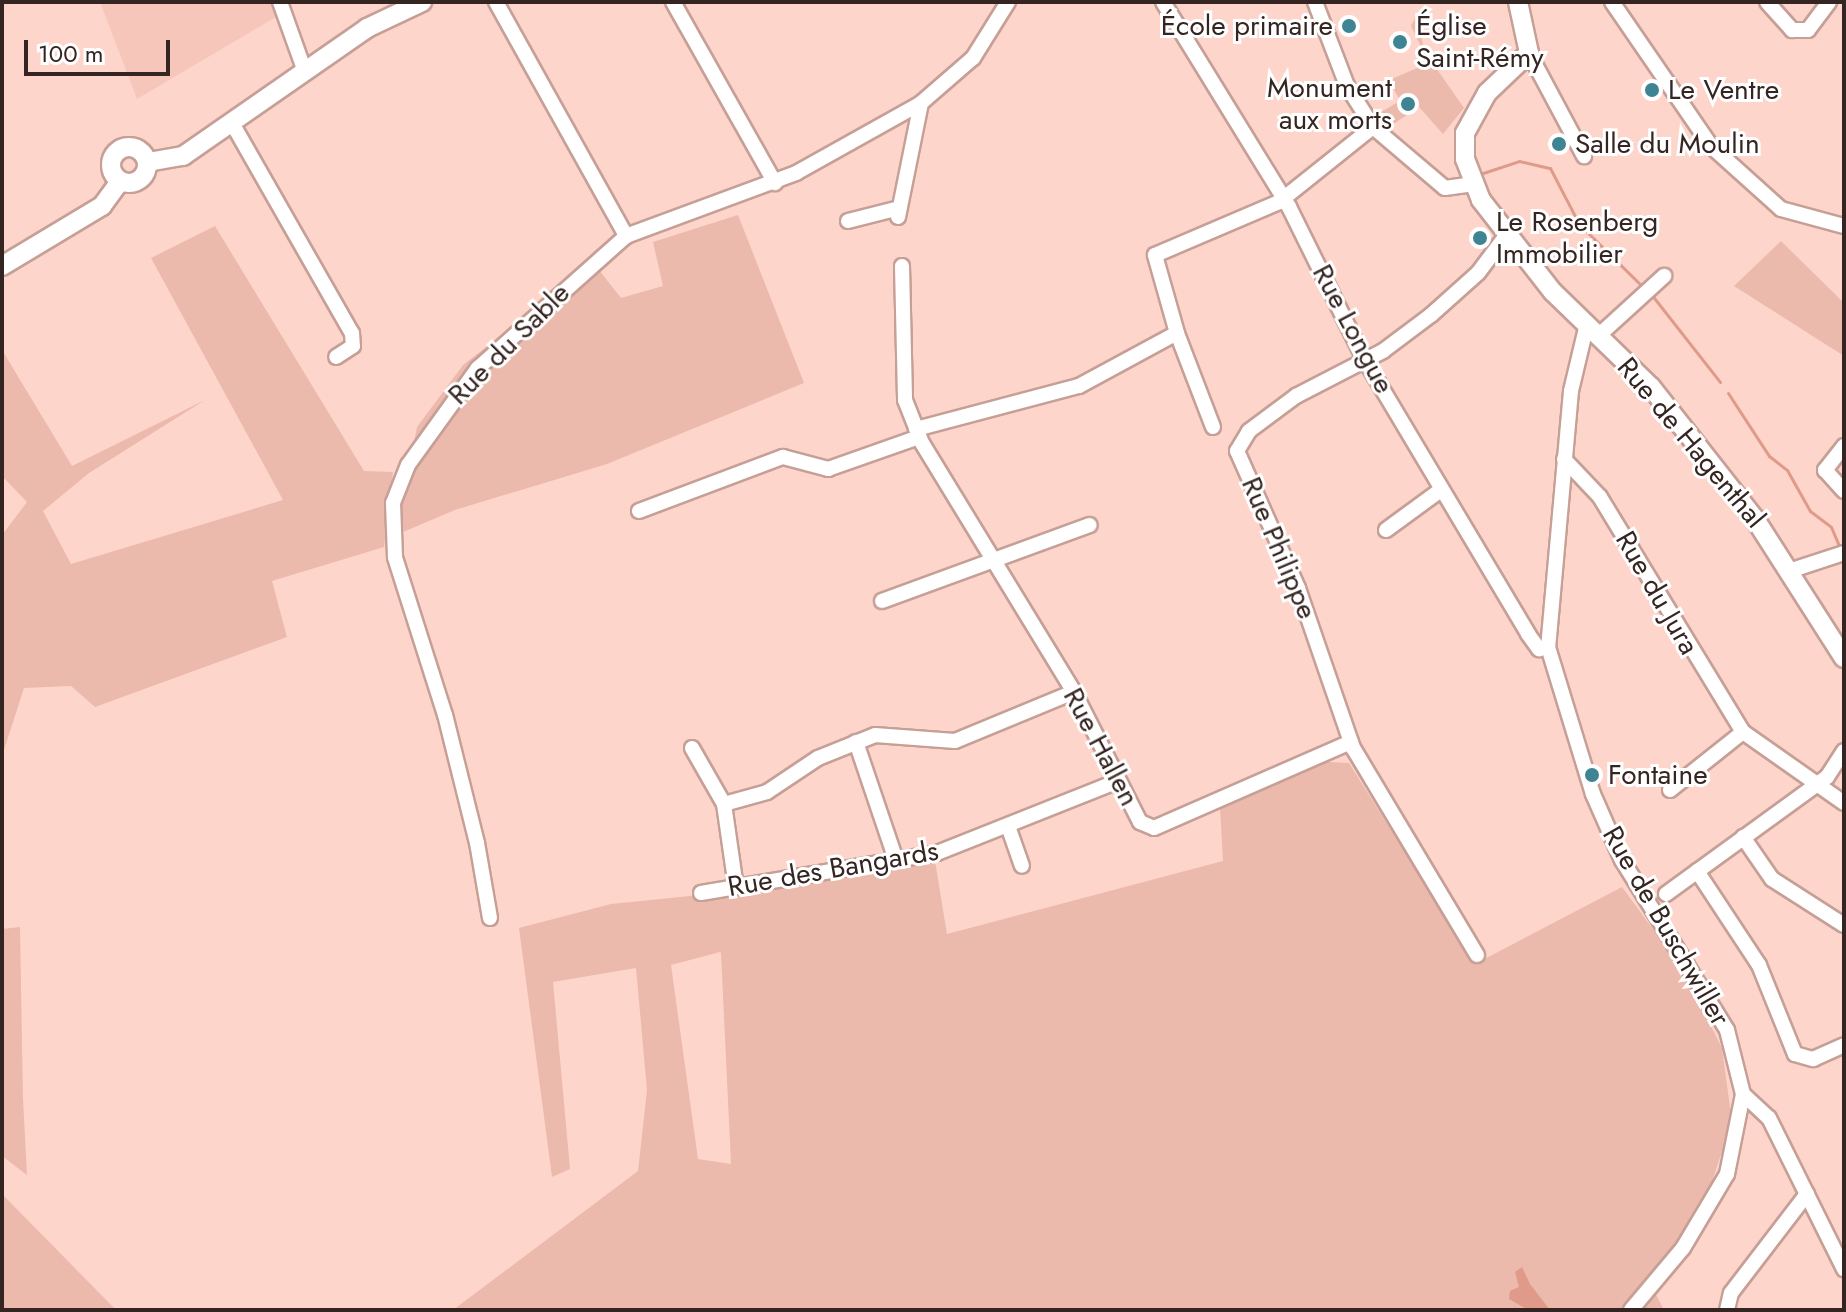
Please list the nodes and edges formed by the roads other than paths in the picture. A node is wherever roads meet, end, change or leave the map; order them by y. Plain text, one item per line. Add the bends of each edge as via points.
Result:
1 (280, 2) edge
2 (422, 2) edge
3 (496, 2) edge
4 (673, 2) edge
5 (1008, 2) edge
6 (1163, 2) edge
7 (1315, 2) edge
8 (1518, 2) edge
9 (1767, 2) edge
10 (1829, 2) edge
11 (1616, 3) edge
12 (1529, 53) junction
13 (305, 72) junction
14 (921, 103) junction
15 (232, 123) junction
16 (1373, 127) junction
17 (1584, 156) dead end
18 (148, 162) junction
19 (120, 181) junction
20 (775, 183) junction
21 (1474, 184) junction
22 (1284, 199) junction
23 (848, 221) dead end
24 (1844, 226) edge
25 (626, 236) junction
26 (1505, 237) junction
27 (2, 266) edge
28 (902, 266) dead end
29 (1664, 276) dead end
30 (1177, 333) junction
31 (1591, 333) junction
32 (336, 357) dead end
33 (1365, 358) junction
34 (1213, 427) dead end
35 (918, 433) junction
36 (1844, 446) edge
37 (1564, 459) junction
38 (1442, 489) junction
39 (1844, 491) edge
40 (639, 511) dead end
41 (1090, 525) dead end
42 (1386, 530) dead end
43 (1842, 554) edge
44 (994, 557) junction
45 (1792, 570) junction
46 (882, 601) dead end
47 (1548, 647) junction
48 (1844, 657) edge
49 (1074, 692) junction
50 (1743, 732) junction
51 (856, 742) junction
52 (1351, 742) junction
53 (692, 748) dead end
54 (1844, 751) edge
55 (1118, 781) junction
56 (1815, 785) junction
57 (1670, 790) dead end
58 (1844, 803) edge
59 (724, 804) junction
60 (1008, 826) junction
61 (1743, 837) junction
62 (896, 860) junction
63 (1022, 866) dead end
64 (1697, 871) junction
65 (736, 887) junction
66 (701, 893) dead end
67 (1666, 894) junction
68 (1646, 897) junction
69 (1655, 912) junction
70 (490, 918) dead end
71 (1844, 925) edge
72 (1477, 955) dead end
73 (1844, 1045) edge
74 (1743, 1094) junction
75 (1742, 1109) junction
76 (1769, 1118) junction
77 (1807, 1194) junction
78 (1844, 1269) edge
79 (1631, 1310) edge
80 (1727, 1310) edge

1 - 13 street
2 - 13 main road via 387,16
3 - 25 street
4 - 20 street
5 - 14 street, Rue du Sable via 973,58
6 - 22 street, Rue Longue
7 - 16 street via 1347,86
8 - 12 main road
9 - 10 street via 1792,30 1808,30
11 - 24 street via 1711,146 1781,209
12 - 17 street
12 - 21 main road, Rue de Hagenthal via 1471,116 1464,148
13 - 15 main road
14 - 20 street, Rue du Sable
14 - 23 street via 898,213
15 - 18 main road via 183,156
15 - 32 street via 352,333 353,346
16 - 21 street via 1445,188
16 - 22 street
18 - 19 main road via 137,182
18 - 19 main road via 133,147 115,152 112,171
19 - 27 main road via 102,206
20 - 25 street, Rue du Sable
21 - 26 main road, Rue de Hagenthal
22 - 30 street via 1159,250 1155,263
22 - 33 street, Rue Longue
25 - 70 street, Rue du Sable via 478,368 416,451 393,503 395,557 445,715
26 - 31 main road, Rue de Hagenthal
26 - 33 street, Rue Philippe via 1458,293 1383,351
28 - 35 street, Rue Hallen via 905,400
29 - 31 street
30 - 34 street
30 - 35 street via 1079,386
31 - 37 street, Rue de Buschwiller via 1571,391
31 - 45 main road, Rue de Hagenthal via 1651,387
33 - 38 street, Rue Longue
33 - 52 street, Rue Philippe via 1273,413 1249,431 1237,451 1298,588
35 - 40 street via 828,469 783,457
35 - 44 street, Rue Hallen
36 - 39 street via 1825,470
37 - 47 street, Rue de Buschwiller
37 - 50 street, Rue du Jura via 1600,497
38 - 42 street
38 - 47 street, Rue Longue via 1528,634 1539,649
41 - 44 street
43 - 45 street
44 - 46 street
44 - 49 street, Rue Hallen
45 - 48 main road, Rue de Hagenthal
47 - 68 street, Rue de Buschwiller via 1593,794
49 - 51 street via 955,741 875,735
49 - 55 street, Rue Hallen
50 - 56 street, Rue du Jura
50 - 57 street
51 - 59 street via 818,758 767,792
51 - 62 street
52 - 55 street, Rue Hallen via 1154,828 1140,822
52 - 72 street, Rue Philippe
53 - 59 street
54 - 56 street
55 - 60 street, Rue des Bangards
56 - 58 street, Rue du Jura
56 - 61 street
59 - 65 street
60 - 62 street, Rue des Bangards via 937,853
60 - 63 street
61 - 64 street
61 - 71 street via 1772,879
62 - 65 street, Rue des Bangards
64 - 67 street
64 - 73 street via 1759,965 1801,1059
65 - 66 street, Rue des Bangards
67 - 68 street
67 - 69 street
68 - 69 street, Rue de Buschwiller
69 - 74 street, Rue de Buschwiller via 1727,1030
74 - 75 street, Rue de Buschwiller
74 - 76 street
75 - 76 street
75 - 79 street, Rue de Buschwiller via 1731,1163 1704,1217
76 - 77 street
77 - 78 street
77 - 80 street via 1731,1293

